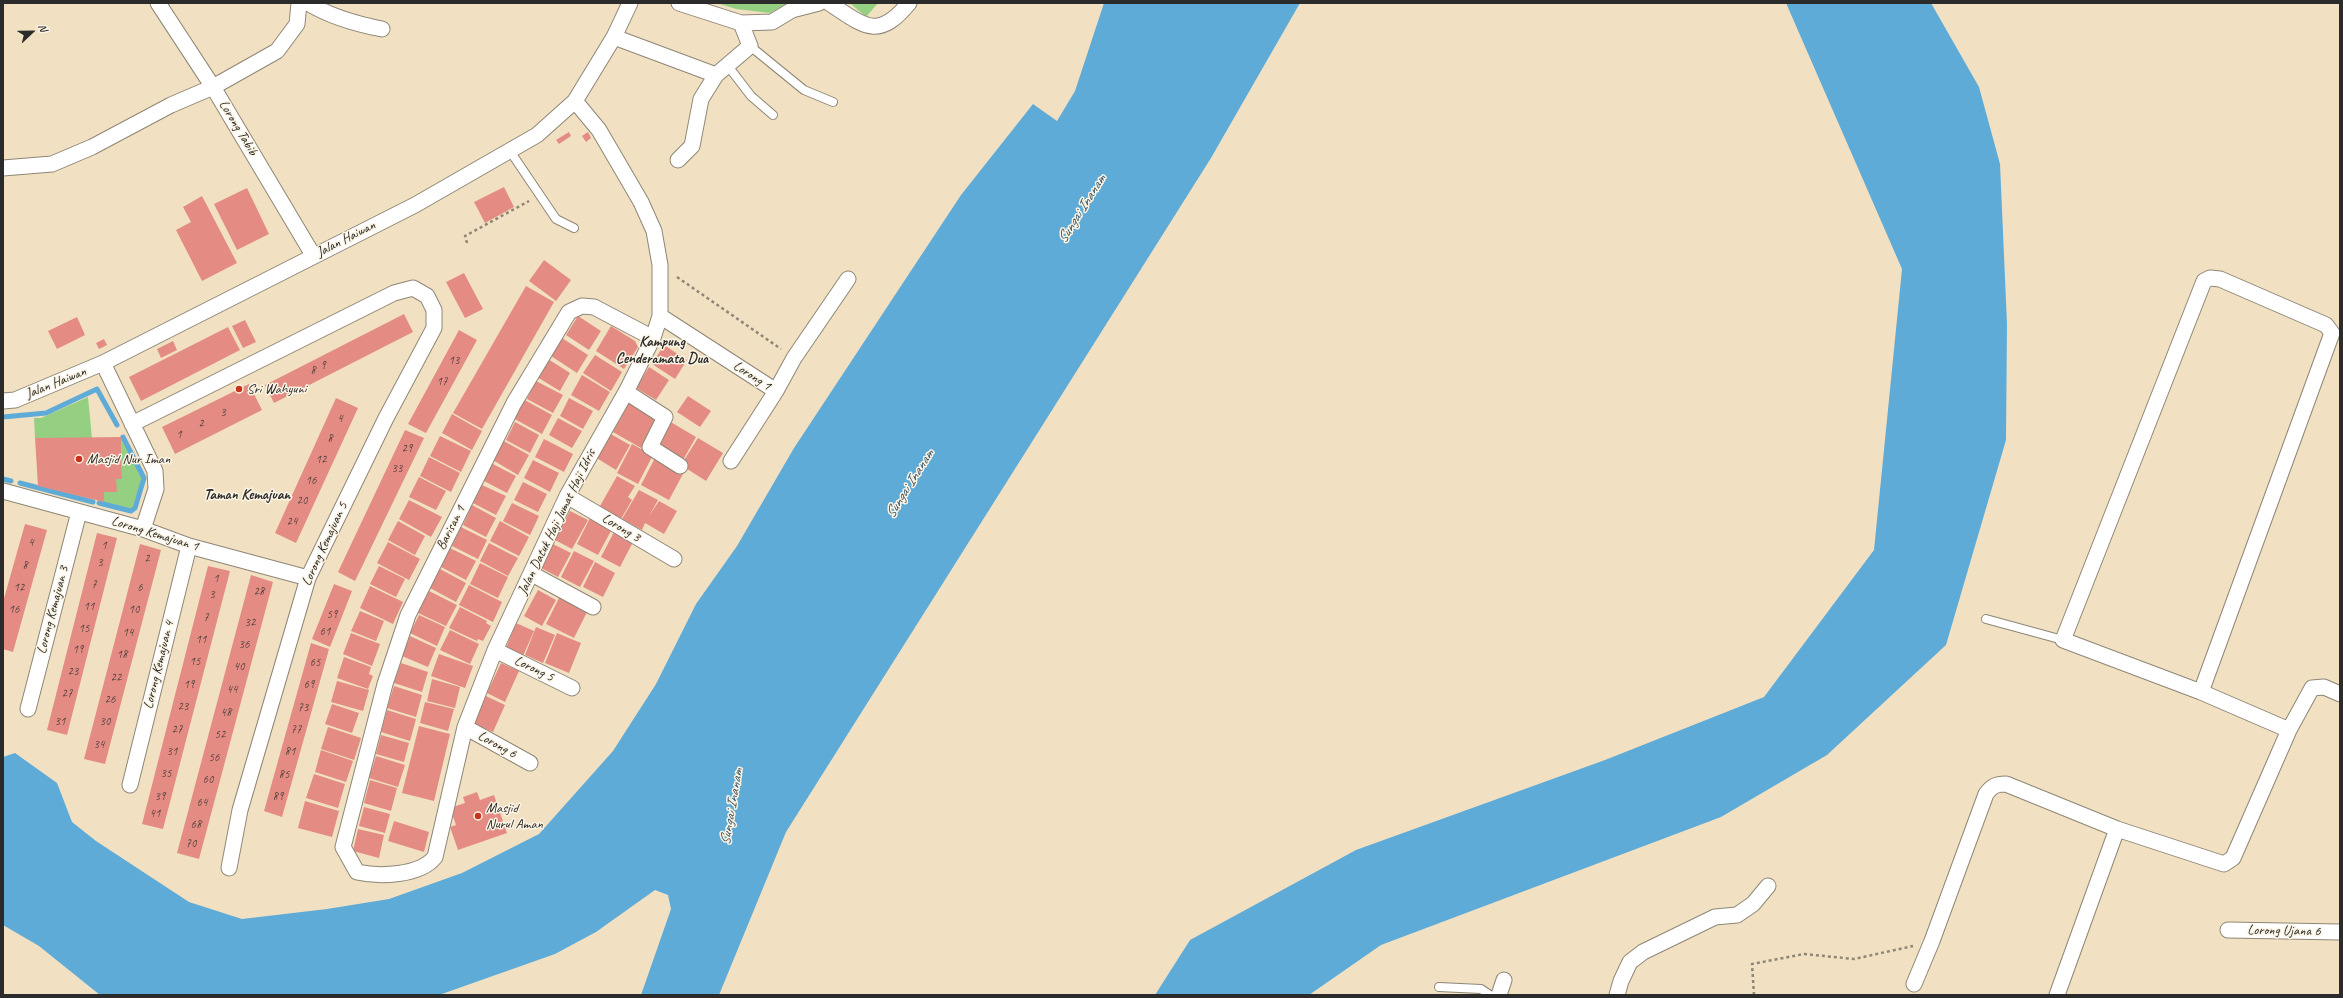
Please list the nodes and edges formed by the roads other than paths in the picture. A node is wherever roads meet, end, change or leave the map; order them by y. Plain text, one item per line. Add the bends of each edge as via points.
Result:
1 (158, 3) edge
2 (299, 3) edge
3 (308, 3) edge
4 (630, 3) edge
5 (679, 3) edge
6 (820, 3) edge
7 (829, 3) edge
8 (909, 3) edge
9 (741, 23) junction
10 (382, 29) dead end
11 (614, 37) junction
12 (750, 46) junction
13 (722, 71) junction
14 (213, 87) junction
15 (575, 101) junction
16 (832, 102) dead end
17 (772, 116) dead end
18 (510, 151) junction
19 (678, 160) dead end
20 (3, 168) edge
21 (574, 228) dead end
22 (313, 255) junction
23 (848, 279) dead end
24 (660, 316) junction
25 (652, 338) junction
26 (103, 363) junction
27 (776, 391) junction
28 (626, 392) junction
29 (3, 401) edge
30 (132, 424) junction
31 (731, 461) dead end
32 (680, 466) dead end
33 (3, 491) edge
34 (568, 496) junction
35 (79, 512) junction
36 (143, 529) junction
37 (189, 546) junction
38 (674, 559) dead end
39 (532, 574) junction
40 (308, 578) junction
41 (593, 607) dead end
42 (1986, 619) dead end
43 (2063, 640) junction
44 (495, 650) junction
45 (572, 688) dead end
46 (2201, 692) junction
47 (2340, 694) edge
48 (28, 709) dead end
49 (465, 727) junction
50 (2289, 730) junction
51 (530, 763) dead end
52 (130, 785) dead end
53 (2117, 829) junction
54 (343, 847) joint
55 (229, 868) dead end
56 (1768, 886) dead end
57 (2228, 930) dead end
58 (2340, 932) edge
59 (1504, 980) dead end
60 (1914, 984) dead end
61 (1439, 987) dead end
62 (1490, 995) edge
63 (1499, 995) edge
64 (1617, 995) edge
65 (2057, 995) edge

1 - 14 street, Lorong Tabib
2 - 14 street via 297,24 277,51
3 - 10 street via 321,11 353,23
4 - 11 street, Jalan Haiwan
5 - 9 street
6 - 9 street via 792,10 772,22
7 - 8 street via 866,26 884,26 899,16
9 - 12 street
11 - 13 street
11 - 15 street, Jalan Haiwan
12 - 13 street
12 - 16 lane via 804,90
13 - 17 lane
13 - 19 street via 702,99 692,146
14 - 20 street via 52,164
14 - 22 street, Lorong Tabib
15 - 18 street, Jalan Haiwan via 537,135
15 - 24 street, Jalan Datuk Haji Jumat Haji Idris via 599,130 641,202 654,231 660,265
18 - 21 lane via 556,219
18 - 22 street, Jalan Haiwan via 415,204
22 - 26 street, Jalan Haiwan
23 - 27 street via 794,358
24 - 25 street, Jalan Datuk Haji Jumat Haji Idris
24 - 27 street, Lorong 1
25 - 28 street, Jalan Datuk Haji Jumat Haji Idris
25 - 54 street, Barisan 1 via 594,307 582,306 569,312 563,320 514,403 408,615 385,684
26 - 29 street, Jalan Haiwan via 15,400
26 - 30 street
27 - 31 street, Lorong 1
28 - 32 street via 665,417 650,447
28 - 34 street, Jalan Datuk Haji Jumat Haji Idris
30 - 36 street via 155,472 156,489
30 - 40 street, Lorong Kemajuan 5 via 394,293 413,288 427,296 434,310 434,328 386,418
33 - 35 street, Lorong Kemajuan 1
34 - 38 street, Lorong 3
34 - 39 street, Jalan Datuk Haji Jumat Haji Idris
35 - 36 street, Lorong Kemajuan 1
35 - 48 street, Lorong Kemajuan 3
36 - 37 street, Lorong Kemajuan 1
37 - 40 street, Lorong Kemajuan 1
37 - 52 street, Lorong Kemajuan 4
39 - 41 street
39 - 44 street, Jalan Datuk Haji Jumat Haji Idris
40 - 55 street, Lorong Kemajuan 5 via 240,810
42 - 43 lane
43 - 46 street
43 - 46 street via 2204,281 2210,278 2220,279 2326,325 2332,333
44 - 45 street, Lorong 5
44 - 49 street, Jalan Datuk Haji Jumat Haji Idris
46 - 50 street
47 - 50 street via 2324,686 2312,688
49 - 51 street, Lorong 6
49 - 54 street, Jalan Datuk Haji Jumat Haji Idris via 435,857 429,864 388,875 372,875 357,872
50 - 53 street via 2233,858 2224,864
53 - 60 street via 2006,784 1991,787 1986,794
53 - 65 street
56 - 64 street via 1752,904 1737,915 1716,917 1643,952 1630,962
57 - 58 street, Lorong Ujana 6
59 - 63 street
61 - 62 lane via 1481,990

